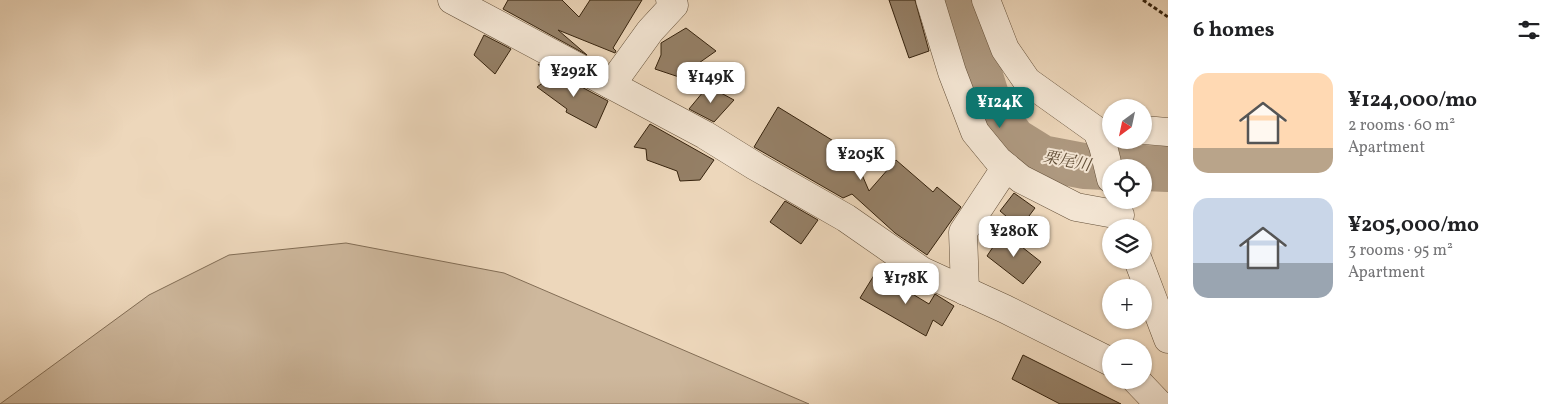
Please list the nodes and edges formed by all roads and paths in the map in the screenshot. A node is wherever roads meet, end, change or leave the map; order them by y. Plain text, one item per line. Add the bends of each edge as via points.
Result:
1 (452, 0) edge
2 (670, 0) edge
3 (930, 0) edge
4 (986, 0) edge
5 (1143, 0) edge
6 (1168, 17) edge
7 (611, 85) junction
8 (1102, 130) edge
9 (1152, 131) edge
10 (1168, 132) edge
11 (1006, 167) junction
12 (1121, 214) edge
13 (1141, 269) edge
14 (965, 291) junction
15 (1168, 339) edge
16 (1102, 358) edge
17 (1152, 384) edge
18 (1145, 389) edge
19 (1168, 393) edge
20 (1159, 404) edge

1 - 7 street
2 - 7 street via 674,5 650,31
3 - 11 street via 975,132
4 - 8 street via 1005,49 1027,81
5 - 6 path
7 - 14 street via 705,135 846,218 922,271
9 - 10 street
11 - 12 street via 1021,179 1076,207
11 - 14 street via 963,232
13 - 15 street
14 - 16 street
17 - 19 street
18 - 20 street

